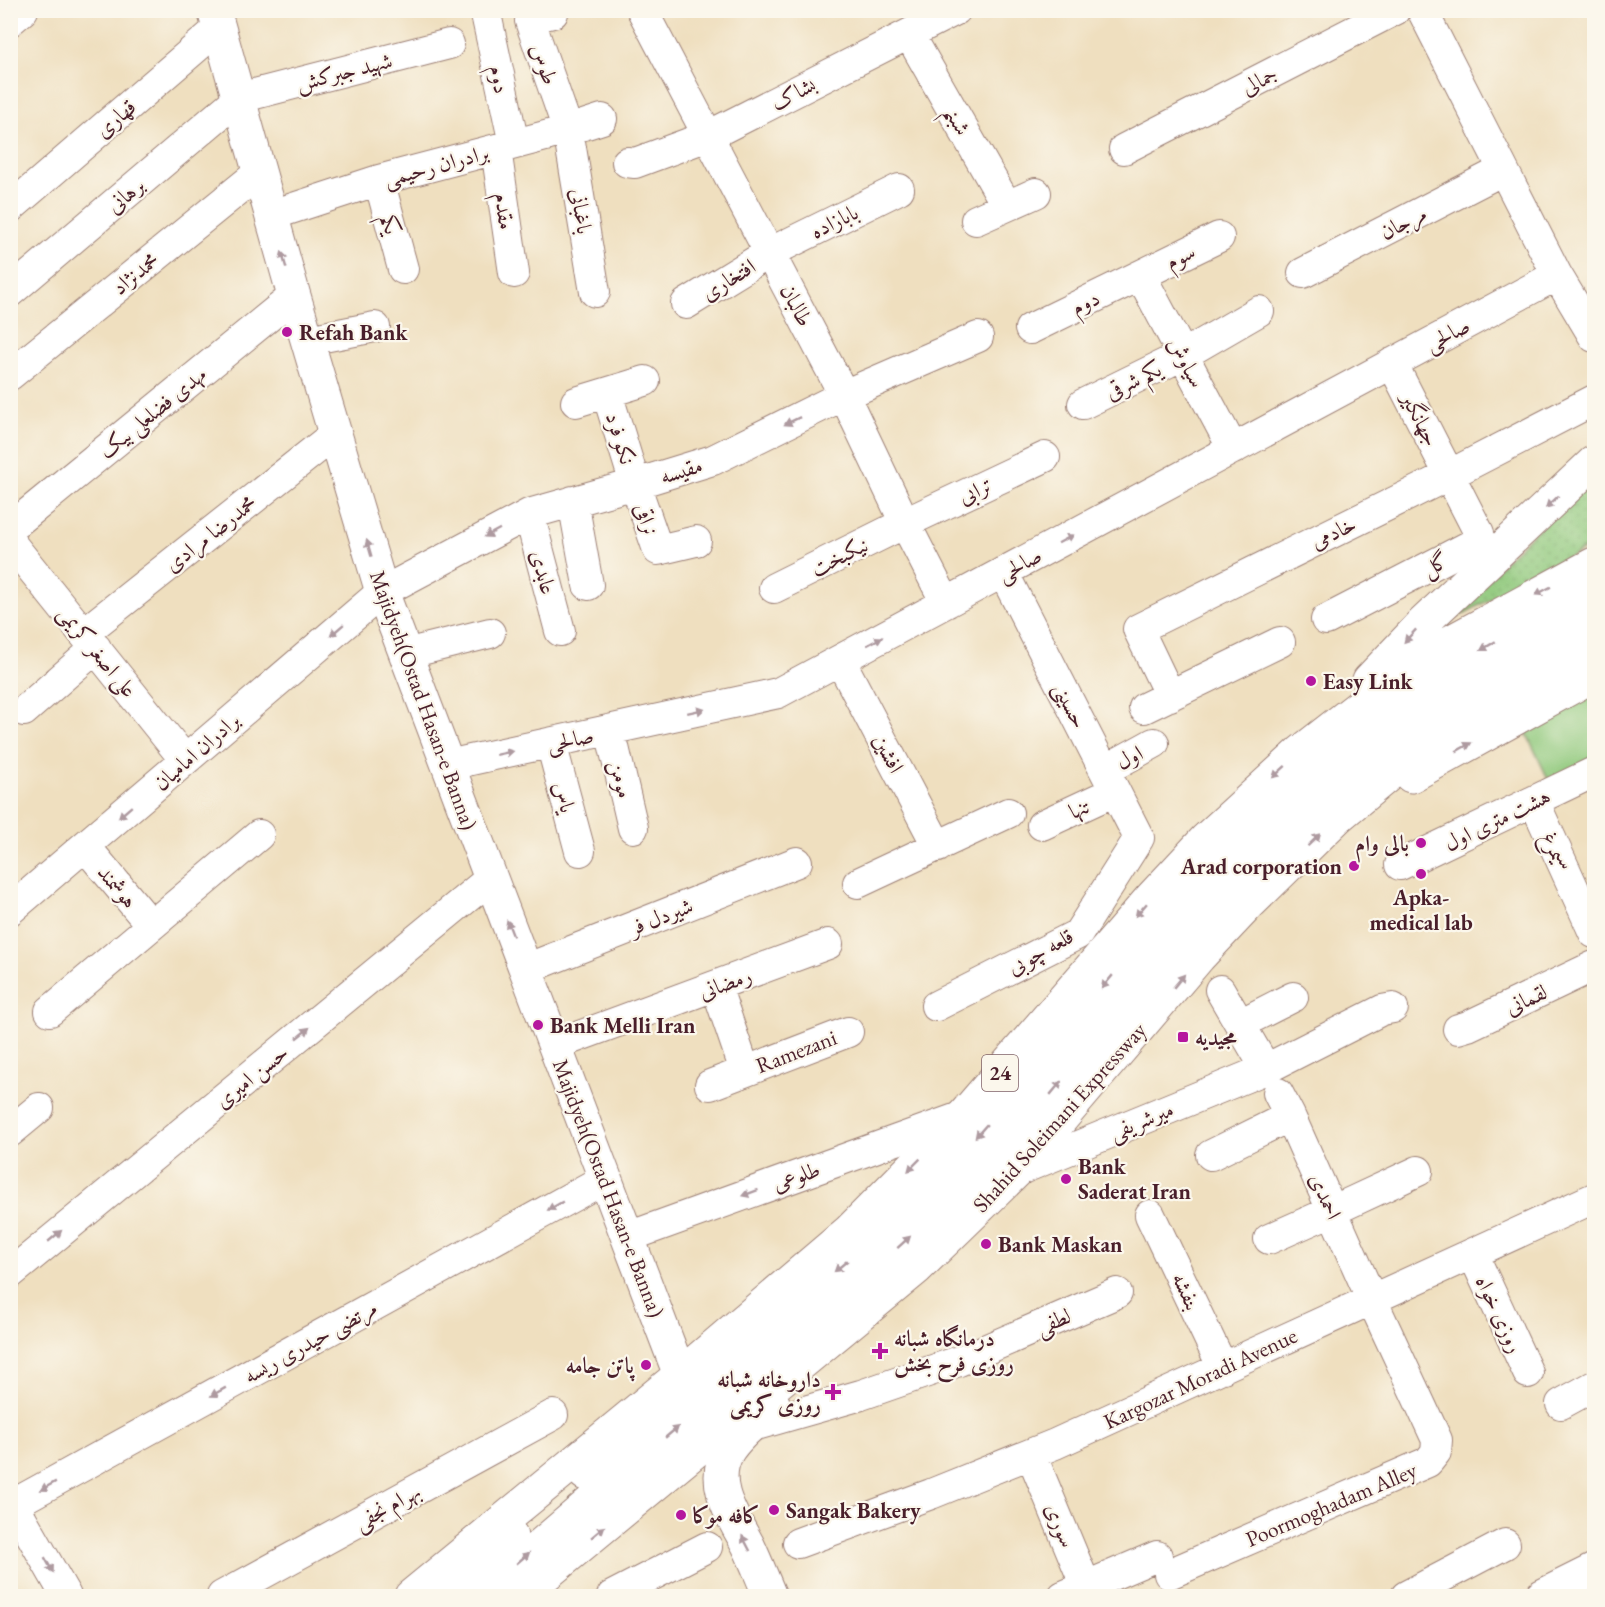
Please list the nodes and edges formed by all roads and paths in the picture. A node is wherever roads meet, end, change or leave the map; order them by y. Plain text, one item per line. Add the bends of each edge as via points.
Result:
1 (23, 10) edge
2 (642, 10) edge
3 (956, 10) edge
4 (1395, 10) edge
5 (1422, 10) edge
6 (553, 13) dead end
7 (486, 14) dead end
8 (217, 19) edge
9 (10, 21) edge
10 (909, 34) junction
11 (449, 44) dead end
12 (239, 98) junction
13 (602, 119) dead end
14 (568, 130) junction
15 (708, 136) junction
16 (505, 147) junction
17 (1124, 149) dead end
18 (627, 162) dead end
19 (1503, 170) junction
20 (260, 172) junction
21 (379, 180) junction
22 (899, 189) dead end
23 (1036, 193) dead end
24 (1007, 206) junction
25 (10, 208) edge
26 (272, 215) junction
27 (976, 220) dead end
28 (1219, 237) dead end
29 (769, 253) junction
30 (403, 269) dead end
31 (514, 273) dead end
32 (1303, 273) dead end
33 (1557, 275) junction
34 (1141, 276) junction
35 (10, 292) edge
36 (595, 292) dead end
37 (294, 296) junction
38 (686, 304) dead end
39 (1259, 311) dead end
40 (375, 327) dead end
41 (1030, 329) dead end
42 (978, 337) dead end
43 (1594, 337) edge
44 (308, 340) junction
45 (1183, 355) junction
46 (1392, 363) junction
47 (10, 375) edge
48 (645, 381) dead end
49 (608, 393) junction
50 (844, 395) junction
51 (1594, 400) edge
52 (576, 402) dead end
53 (1083, 404) dead end
54 (335, 434) junction
55 (1233, 449) junction
56 (1044, 457) dead end
57 (1594, 462) edge
58 (1449, 475) junction
59 (635, 484) junction
60 (573, 501) junction
61 (529, 514) junction
62 (905, 523) junction
63 (696, 541) dead end
64 (12, 543) edge
65 (1594, 564) edge
66 (1003, 572) junction
67 (588, 585) dead end
68 (774, 588) dead end
69 (1594, 588) edge
70 (382, 592) junction
71 (946, 603) junction
72 (1594, 618) edge
73 (1326, 620) dead end
74 (560, 631) dead end
75 (490, 633) dead end
76 (1594, 640) edge
77 (90, 641) junction
78 (1280, 642) dead end
79 (405, 654) junction
80 (840, 660) junction
81 (1588, 680) edge
82 (24, 711) dead end
83 (610, 730) junction
84 (551, 743) junction
85 (1154, 743) dead end
86 (1302, 750) junction
87 (185, 760) junction
88 (448, 765) junction
89 (1594, 772) edge
90 (1110, 780) junction
91 (1534, 801) junction
92 (1008, 813) dead end
93 (1339, 816) junction
94 (1042, 825) dead end
95 (633, 828) dead end
96 (259, 835) dead end
97 (1139, 838) joint
98 (85, 846) junction
99 (938, 847) junction
100 (580, 851) dead end
101 (797, 862) dead end
102 (1400, 865) dead end
103 (491, 878) junction
104 (858, 883) dead end
105 (10, 910) edge
106 (151, 925) junction
107 (1594, 933) edge
108 (828, 945) dead end
109 (1594, 966) edge
110 (526, 969) junction
111 (716, 986) junction
112 (1220, 990) dead end
113 (1293, 996) dead end
114 (936, 1005) dead end
115 (1393, 1008) dead end
116 (50, 1011) dead end
117 (1240, 1024) junction
118 (1458, 1029) dead end
119 (848, 1032) dead end
120 (555, 1046) junction
121 (745, 1071) junction
122 (710, 1085) dead end
123 (1278, 1093) junction
124 (39, 1108) dead end
125 (963, 1116) junction
126 (10, 1132) edge
127 (1211, 1155) dead end
128 (1017, 1171) junction
129 (1418, 1171) dead end
130 (606, 1178) junction
131 (1594, 1200) edge
132 (1332, 1211) junction
133 (1150, 1215) dead end
134 (628, 1237) junction
135 (1269, 1239) dead end
136 (1473, 1254) junction
137 (917, 1268) junction
138 (10, 1274) edge
139 (1117, 1293) dead end
140 (1372, 1300) junction
141 (1223, 1368) junction
142 (1528, 1373) dead end
143 (680, 1375) junction
144 (1594, 1386) edge
145 (1561, 1404) dead end
146 (553, 1415) dead end
147 (749, 1427) junction
148 (1031, 1454) junction
149 (12, 1503) edge
150 (798, 1543) dead end
151 (1505, 1544) dead end
152 (707, 1547) dead end
153 (1594, 1570) edge
154 (1080, 1593) edge
155 (66, 1596) edge
156 (222, 1596) edge
157 (411, 1596) edge
158 (437, 1596) edge
159 (479, 1596) edge
160 (520, 1596) edge
161 (612, 1596) edge
162 (770, 1596) edge
163 (1406, 1596) edge
164 (1542, 1596) edge

1 - 9 street
2 - 15 street, طالبان
3 - 10 street, بشاک
4 - 17 street, جمالی
5 - 19 street
6 - 14 street, طوس via 530,21
7 - 16 street, دوم
8 - 12 main road, Majidyeh(Ostad Hasan-e Banna)
8 - 25 street, قهاری
10 - 15 street, بشاک
10 - 24 street, شبنم
11 - 12 street, شهید جبرکش
12 - 20 main road, Majidyeh(Ostad Hasan-e Banna)
12 - 35 street, برهانی
13 - 14 street, برادران رحیمی
14 - 16 street, برادران رحیمی
14 - 36 street, باغبانی
15 - 18 street, بشاک via 635,163
15 - 29 street, طالبان
16 - 21 street, برادران رحیمی
16 - 31 street, مقدم
19 - 32 street, مرجان
19 - 33 street
20 - 26 main road, Majidyeh(Ostad Hasan-e Banna)
20 - 47 street, محمدنژاد
21 - 26 street, برادران رحیمی
21 - 30 street, یکم
22 - 29 street, بابازاده
23 - 24 street
24 - 27 street
37 -> 26 main road, Majidyeh(Ostad Hasan-e Banna)
28 - 34 street, سوم
29 - 38 street, افتخاری
29 - 50 street, طالبان
33 - 43 street
33 - 46 street, صالحی
34 - 41 street, دوم
34 - 45 street, سیاوش
37 - 44 main road, Majidyeh(Ostad Hasan-e Banna)
37 - 64 street, مهدی فضلعلی بیک
39 - 45 street, یکم شرقی
40 - 44 street
42 - 50 street, مقیسه
44 - 54 main road, Majidyeh(Ostad Hasan-e Banna)
45 - 53 street, یکم شرقی
45 - 55 street, سیاوش
46 - 55 street, صالحی
46 - 58 street, جهانگیر
48 - 49 street
49 - 52 street
49 - 59 street, نکو فرد
50 -> 59 street, مقیسه via 713,460
50 - 62 street, طالبان
51 - 58 street, خادمی
70 -> 54 main road, Majidyeh(Ostad Hasan-e Banna)
54 - 77 street, محمدرضا مرادی
66 -> 55 street, صالحی
56 - 62 street, ترابی
57 -> 86 main road via 1423,623
58 - 73 street, گل via 1479,533 1475,543
58 - 78 street, خادمی via 1138,629 1157,702
59 - 60 street, مقیسه
59 - 63 street, نراقی via 658,550
60 - 61 street, مقیسه
60 - 67 street
61 -> 70 street, مقیسه
61 - 74 street, عابدی
62 - 68 street, نیکبخت
62 - 71 street, طالبان
64 - 77 street, علی اصغر کریمی
65 -> 86 main road, 24 via 1439,648
66 - 71 street, صالحی
66 - 90 street, حسینی
69 -> 158 street via 1475,654 1395,707 1289,794 1158,923 958,1158 897,1218
70 - 79 main road, Majidyeh(Ostad Hasan-e Banna)
70 -> 87 street, برادران امامیان
80 -> 71 street, صالحی
159 -> 72 street via 937,1212 1007,1143 1189,929 1276,840 1385,748 1470,689
75 - 79 street
76 - 93 main road, Shahid Soleimani Expressway via 1460,718
77 - 82 street, محمدرضا مرادی
77 - 87 street, علی اصغر کریمی
79 - 88 main road, Majidyeh(Ostad Hasan-e Banna)
83 -> 80 street, صالحی via 778,693
80 - 99 street, افشین
93 -> 81 main road
83 - 84 street, صالحی
83 - 95 street, مومن
88 -> 84 street, صالحی
84 - 100 street, یاس
85 - 90 street, اول
86 -> 125 main road, 24 via 1205,840 1150,899
87 -> 98 street, برادران امامیان
88 - 103 main road, Majidyeh(Ostad Hasan-e Banna)
89 - 91 street, هشت متری اول
90 - 94 street, تنها
90 - 97 street, حسینی
91 - 102 street, هشت متری اول
91 - 107 street, سیمرغ
92 - 99 street
128 -> 93 main road, Shahid Soleimani Expressway via 1199,957
96 - 106 street
97 - 114 street, قلعه چوبی via 1078,934
98 - 105 street, برادران امامیان
98 - 106 street, هوشمند
99 - 104 street
101 - 110 street, شیردل فر
110 -> 103 main road, Majidyeh(Ostad Hasan-e Banna)
138 -> 103 street, حسن امیری
106 - 116 street
108 - 111 street, رمضانی
109 - 118 street, لقمانی
110 - 120 main road, Majidyeh(Ostad Hasan-e Banna)
111 - 120 street, رمضانی
111 - 121 street, Ramezani
112 - 117 street, احمدی
113 - 117 street
115 - 123 street via 1382,1010
117 - 123 street, احمدی
119 - 121 street, Ramezani
120 - 130 main road, Majidyeh(Ostad Hasan-e Banna)
121 - 122 street, Ramezani
123 - 127 street
123 - 128 street, میرشریفی
123 - 132 street, احمدی
124 - 126 street
125 -> 134 street, طلوعی
125 -> 143 main road, 24 via 849,1231
128 - 137 main road, Shahid Soleimani Expressway
129 - 132 street
130 - 134 main road, Majidyeh(Ostad Hasan-e Banna)
130 -> 149 street, مرتضی حیدری ریسه
131 - 136 street, Kargozar Moradi Avenue
132 - 135 street
132 - 140 street, احمدی
133 - 141 street, بنفشه
134 - 143 main road, Majidyeh(Ostad Hasan-e Banna)
136 - 140 street, Kargozar Moradi Avenue
136 - 142 street, روزی خواه
137 - 147 main road
160 -> 137 main road, Shahid Soleimani Expressway
139 - 147 street, لطفی via 959,1361 861,1395
140 - 141 street, Kargozar Moradi Avenue
140 - 154 street, Poormoghadam Alley via 1437,1440 1436,1452 1428,1462 1163,1565
141 - 148 street, Kargozar Moradi Avenue
143 - 157 main road, 24
144 - 145 street
146 - 156 street, بهرام نجفی
162 -> 147 main road via 729,1510 721,1482 728,1452
148 - 150 street, Kargozar Moradi Avenue
148 - 154 street, سوری
149 -> 155 street
151 - 163 street
152 - 161 street
153 - 164 main road

